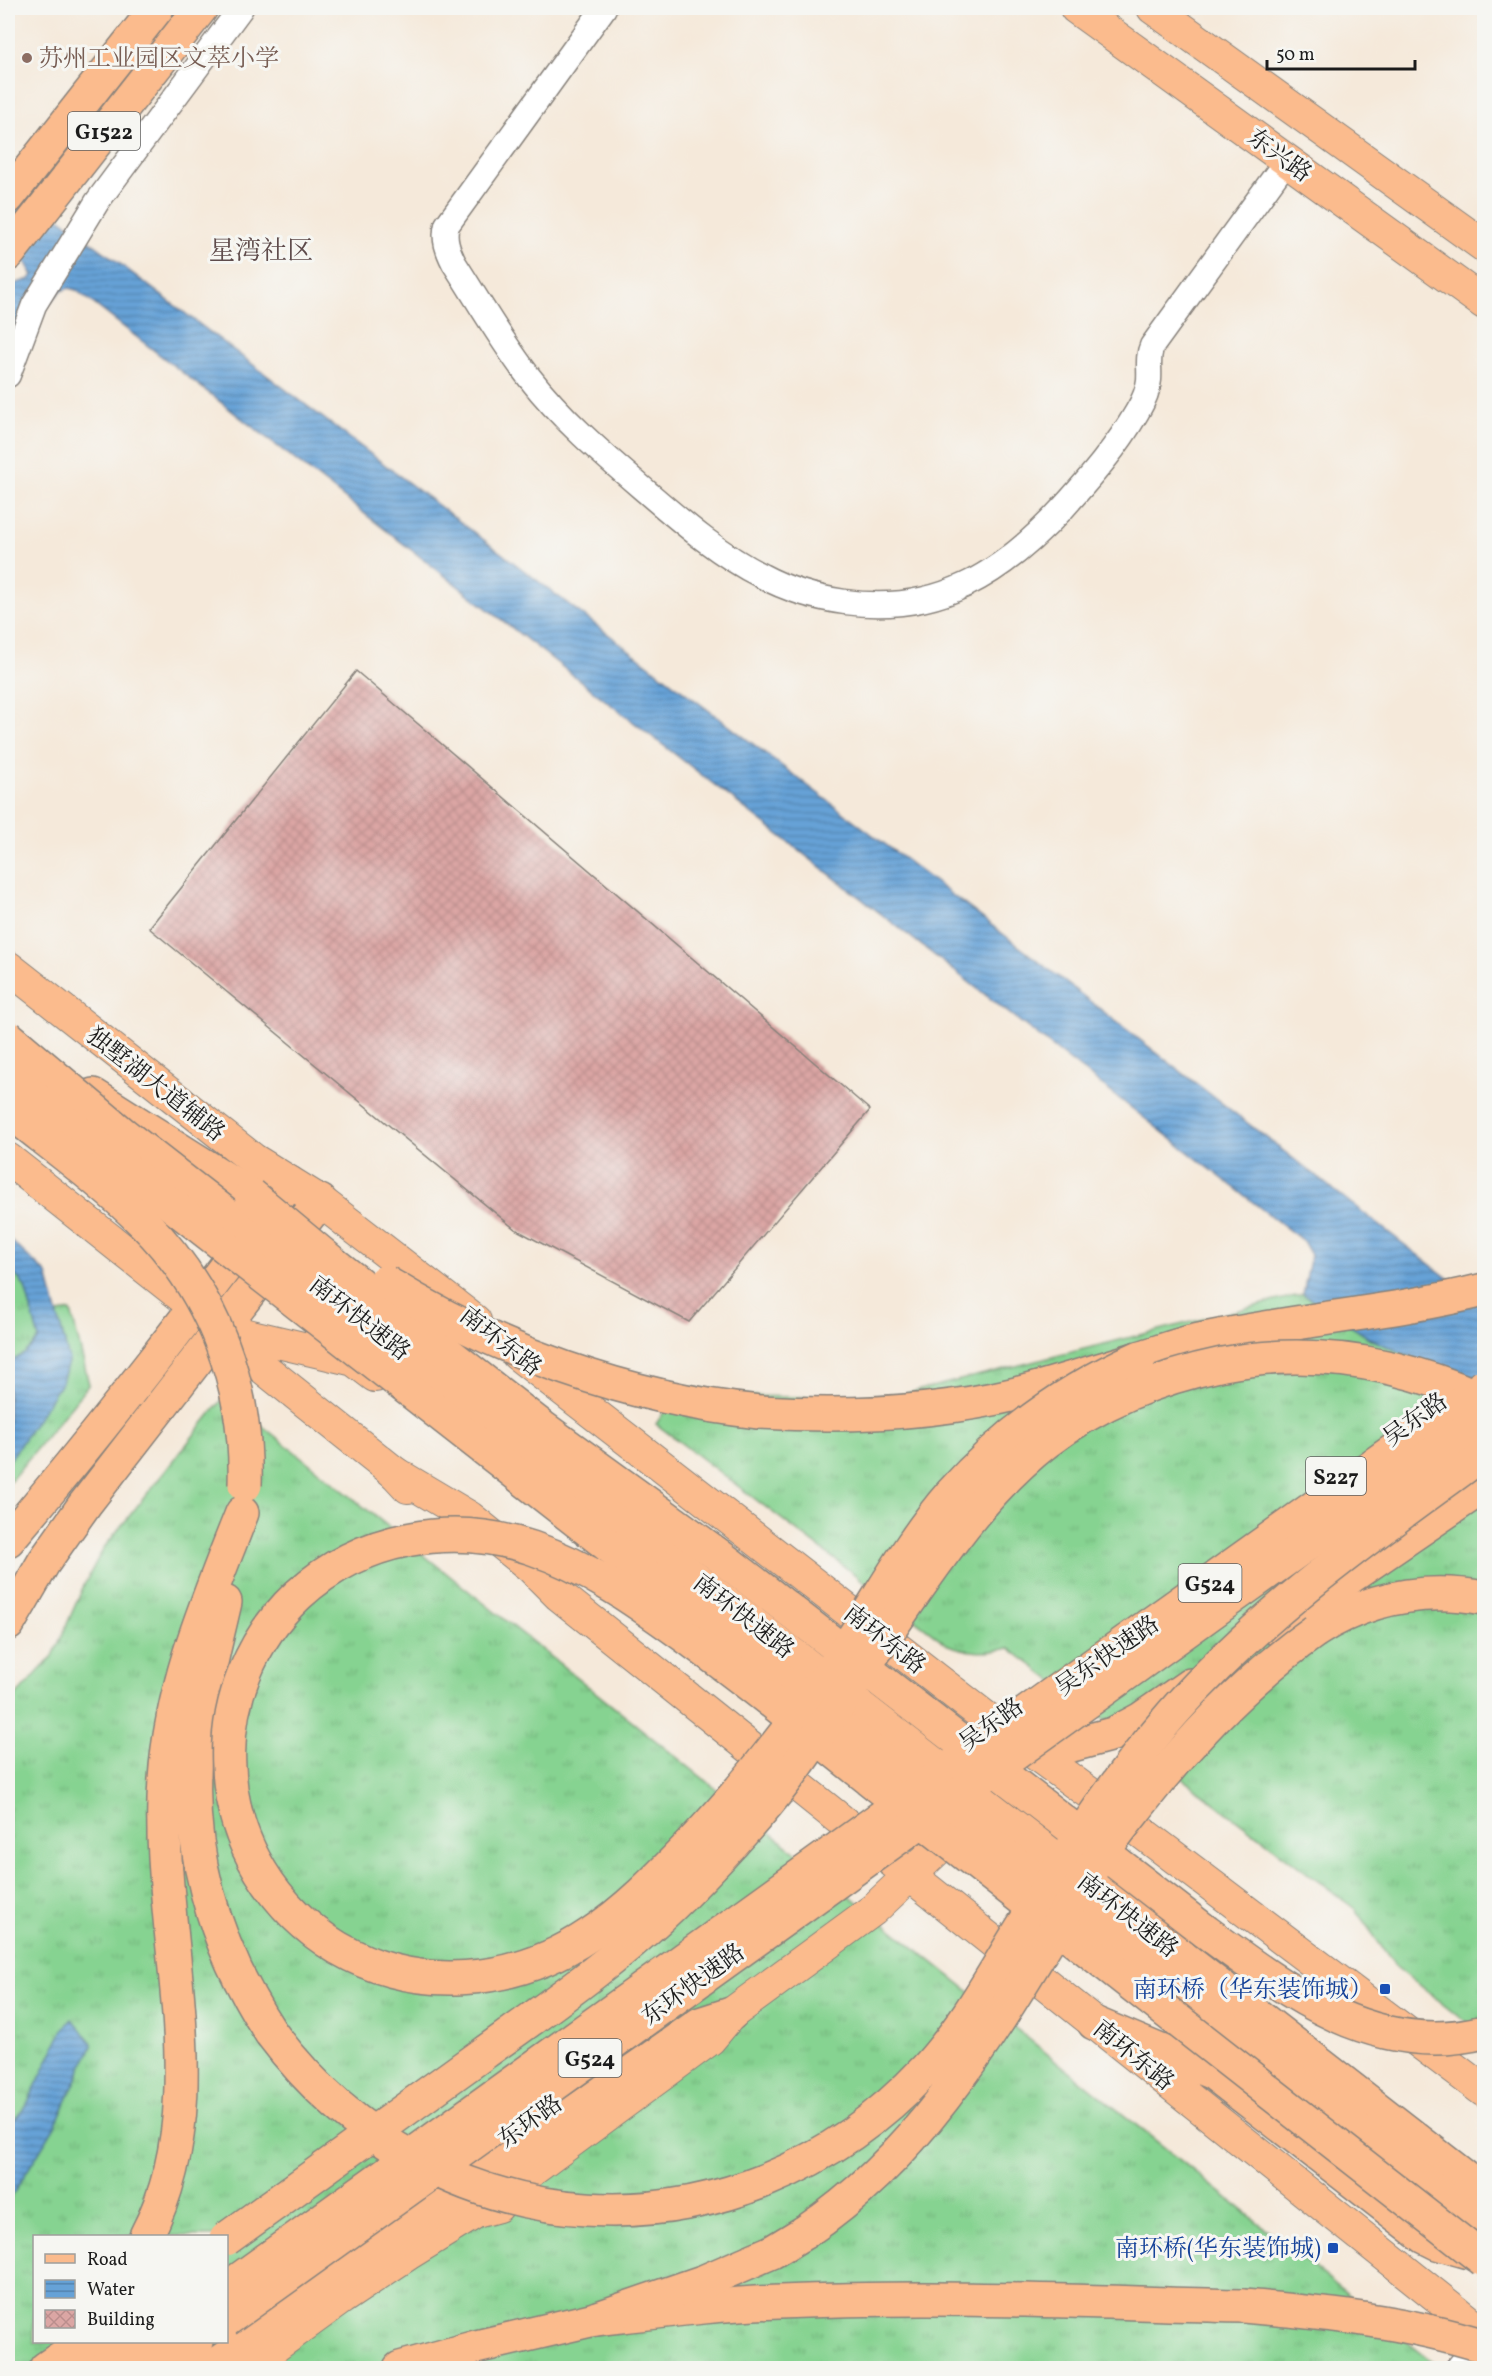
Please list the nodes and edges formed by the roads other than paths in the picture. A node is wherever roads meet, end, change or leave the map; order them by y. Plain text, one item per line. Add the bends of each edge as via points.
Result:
1 (156, 8) edge
2 (201, 8) edge
3 (241, 8) edge
4 (604, 8) edge
5 (1076, 8) edge
6 (1153, 8) edge
7 (1287, 160) junction
8 (8, 197) edge
9 (1485, 246) edge
10 (8, 254) edge
11 (1485, 303) edge
12 (8, 375) edge
13 (14, 973) edge
14 (15, 1056) edge
15 (8, 1110) edge
16 (8, 1159) edge
17 (289, 1183) junction
18 (251, 1195) junction
19 (320, 1201) junction
20 (1485, 1290) edge
21 (195, 1307) junction
22 (222, 1329) junction
23 (1140, 1357) junction
24 (1485, 1369) edge
25 (1474, 1392) edge
26 (1485, 1417) edge
27 (1485, 1437) edge
28 (1485, 1453) edge
29 (1485, 1486) edge
30 (242, 1513) junction
31 (8, 1540) edge
32 (1485, 1598) edge
33 (8, 1624) edge
34 (993, 1723) junction
35 (1038, 1754) junction
36 (901, 1789) junction
37 (945, 1799) junction
38 (849, 1827) junction
39 (901, 1869) junction
40 (731, 2014) junction
41 (1094, 2023) junction
42 (1485, 2032) edge
43 (1485, 2091) edge
44 (1485, 2192) edge
45 (1485, 2229) edge
46 (146, 2235) edge
47 (228, 2238) edge
48 (1485, 2259) edge
49 (228, 2272) edge
50 (228, 2288) edge
51 (228, 2319) edge
52 (595, 2319) junction
53 (1485, 2334) edge
54 (228, 2338) edge
55 (69, 2343) edge
56 (83, 2343) edge
57 (128, 2343) edge
58 (153, 2343) edge
59 (195, 2343) edge
60 (221, 2343) edge
61 (1485, 2346) edge
62 (42, 2368) edge
63 (46, 2368) edge
64 (90, 2368) edge
65 (116, 2368) edge
66 (159, 2368) edge
67 (186, 2368) edge
68 (211, 2368) edge
69 (245, 2368) edge
70 (400, 2368) edge
71 (1458, 2368) edge

1 - 8 highway, G1522
2 - 10 highway, G1522
3 - 12 street via 97,202 34,305
4 - 7 street via 447,225 447,247 454,264 519,363 579,431 660,503 732,558 763,577 814,597 868,605 925,600 986,573 1034,538 1103,461 1132,420 1147,390 1152,346
5 - 7 main road, 东兴路
6 - 9 main road, 东兴路
7 - 11 main road, 东兴路
13 - 17 main road, 独墅湖大道辅路
14 - 18 highway, bridge
14 - 44 highway, 南环快速路, bridge via 123,1134
14 - 45 highway, 南环快速路, bridge
15 - 30 highway, bridge via 144,1223 174,1256 199,1293 227,1354 238,1396 245,1462
16 - 21 main road
17 - 19 main road, 南环东路
17 - 21 highway
18 - 23 highway, bridge via 420,1303 498,1342 599,1379 688,1403 759,1412 882,1413 1016,1394
18 - 42 highway, bridge via 542,1427 717,1554 1269,1977 1332,2014 1375,2031 1435,2038
19 - 22 highway
19 - 34 main road, 南环东路
20 - 23 highway via 1406,1307 1249,1330 1188,1342
21 - 22 main road, 南环东路
21 - 31 highway
22 - 33 highway via 85,1504 44,1562
22 - 36 main road via 354,1360
22 - 38 main road, 南环东路 via 256,1363 394,1473 420,1500 501,1564 559,1595
23 - 48 highway, bridge via 1059,1400 970,1473 919,1535 843,1653 801,1710 794,1720 781,1739 754,1774 650,1886 596,1931 555,1955 509,1971 454,1979 399,1973 363,1961 323,1938 288,1908 255,1863 240,1829 231,1793 228,1756 235,1701 255,1650 288,1605 331,1570 399,1541 435,1534 525,1546 602,1579 722,1663 768,1700 787,1714 796,1721 1196,2035
24 - 25 main road, 吴东路 / S227
25 - 34 main road, 吴东路 / S227
25 - 37 highway, 吴东快速路 / G524, bridge
25 - 47 highway, bridge via 1376,1364 1319,1358 1261,1359 1203,1368 1148,1385 1070,1425 1026,1459 970,1517 789,1776 755,1819 677,1901 630,1943 518,2029
26 - 37 highway, 吴东快速路 / G524, bridge
27 - 35 main road, S227
28 - 30 highway, bridge via 1289,1600 1238,1644 1191,1693 1099,1809 957,2030 891,2102 833,2145 768,2178 698,2200 625,2210 577,2210 525,2202 451,2178 405,2155 322,2092 287,2053 244,1989 206,1892 197,1841 194,1789 201,1712
29 - 35 highway via 1141,1719 1113,1734
30 - 46 highway via 196,1630 170,1734 165,1779 166,1900 180,2036 181,2113 172,2167
32 - 52 highway, bridge via 1438,1593 1390,1598 1343,1614 1286,1652 1249,1682 1194,1739 1123,1826 968,2067 871,2180 830,2215 772,2252 705,2282
34 - 35 main road, 南环东路
34 - 36 main road, 吴东路 / S227
35 - 37 main road, S227
35 - 39 main road
35 - 43 main road, 南环东路
36 - 37 main road
36 - 38 main road, 吴东路 / S227
37 - 39 main road, S227
37 - 50 highway, 东环快速路 / G524, bridge
37 - 51 highway, 东环快速路 / G524, bridge
38 - 39 main road, 南环东路
38 - 49 main road, S227
39 - 40 main road via 873,1910
39 - 41 main road, 南环东路
39 - 54 main road, 东环路 / S227
40 - 68 highway via 700,2024
40 - 69 main road via 710,2039 516,2182 498,2206 476,2212 408,2254
41 - 48 highway via 1213,2073 1425,2237
41 - 53 main road, 南环东路
52 - 61 highway, bridge via 781,2302 1025,2301 1243,2306 1367,2320
52 - 70 highway
53 - 71 street
55 - 62 highway
56 - 63 highway
57 - 64 main road
58 - 65 highway
59 - 66 highway
60 - 67 main road, 东环路 / S227

